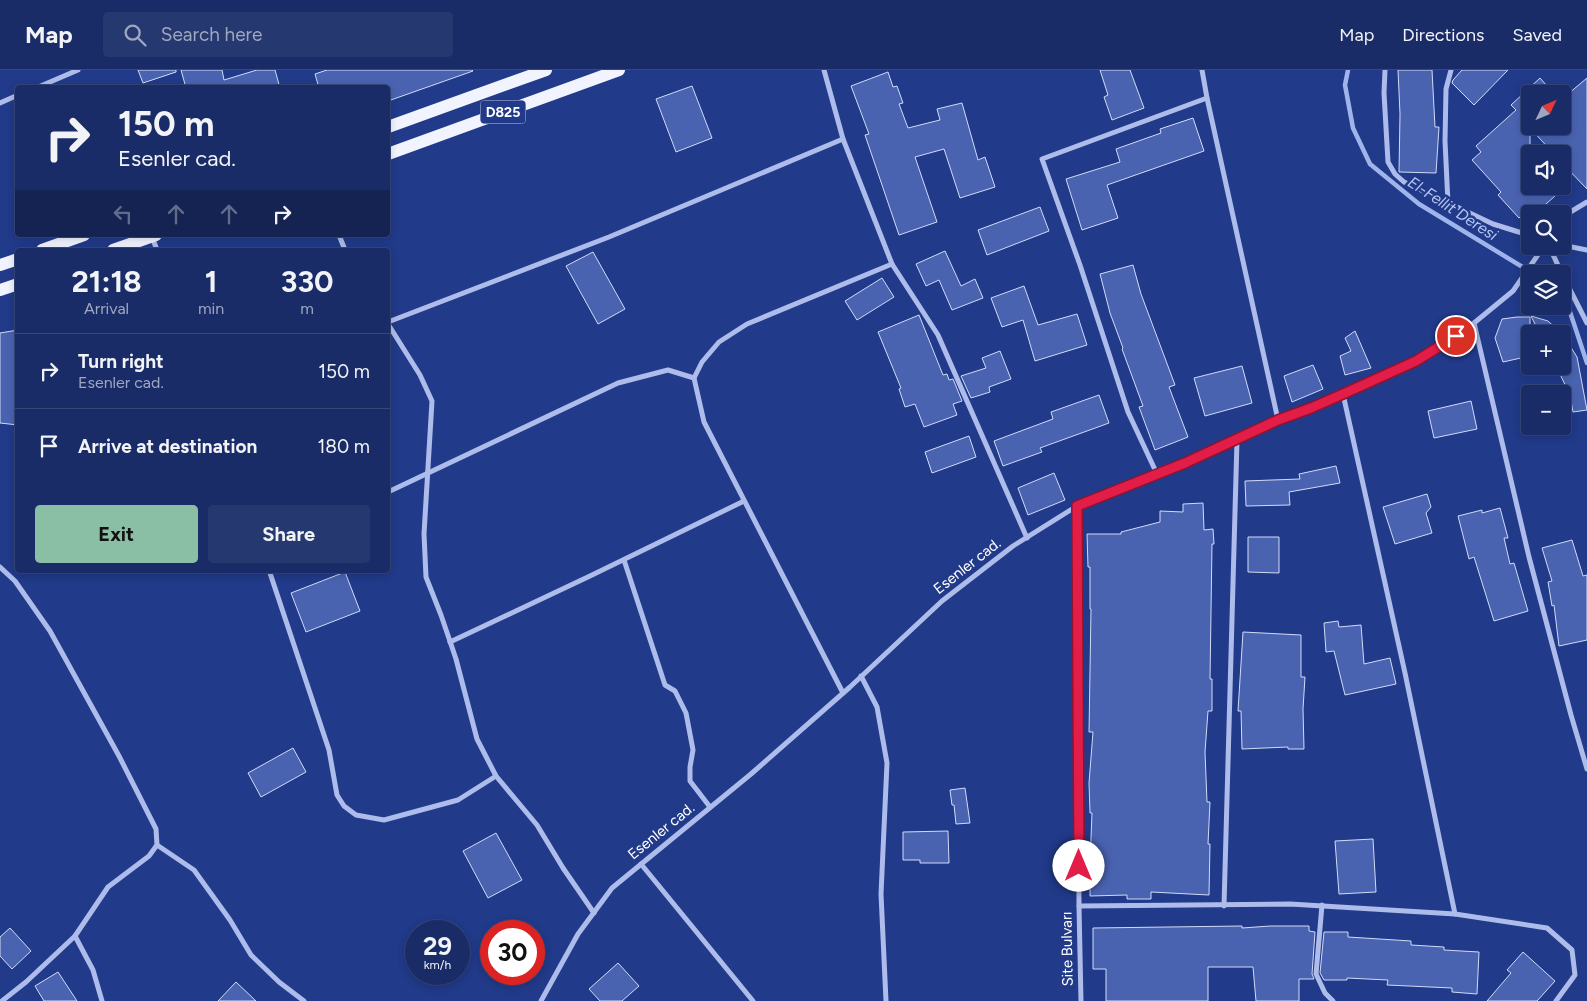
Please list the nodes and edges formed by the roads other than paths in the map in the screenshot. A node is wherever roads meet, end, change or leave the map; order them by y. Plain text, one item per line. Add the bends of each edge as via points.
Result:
1 (78, 70) edge
2 (546, 70) edge
3 (619, 70) edge
4 (824, 70) edge
5 (1202, 70) edge
6 (1385, 70) edge
7 (1451, 70) edge
8 (43, 85) edge
9 (15, 96) edge
10 (1207, 98) junction
11 (0, 102) edge
12 (390, 126) edge
13 (843, 139) junction
14 (390, 153) edge
15 (1587, 202) edge
16 (1448, 203) junction
17 (1571, 212) edge
18 (1521, 233) edge
19 (78, 237) edge
20 (151, 237) edge
21 (1571, 247) edge
22 (48, 248) edge
23 (119, 248) edge
24 (1587, 250) edge
25 (1537, 255) edge
26 (15, 260) edge
27 (892, 264) junction
28 (0, 265) edge
29 (15, 285) edge
30 (0, 290) edge
31 (1571, 292) edge
32 (390, 322) edge
33 (1474, 323) junction
34 (1587, 323) edge
35 (390, 326) edge
36 (694, 378) junction
37 (1343, 394) junction
38 (1278, 420) junction
39 (1237, 440) junction
40 (428, 472) junction
41 (1157, 474) junction
42 (390, 491) edge
43 (744, 501) junction
44 (1077, 506) junction
45 (1027, 538) junction
46 (624, 560) junction
47 (0, 567) edge
48 (270, 573) edge
49 (450, 642) junction
50 (861, 676) junction
51 (843, 693) junction
52 (1587, 769) edge
53 (496, 776) junction
54 (710, 807) junction
55 (156, 845) junction
56 (641, 864) junction
57 (1322, 905) junction
58 (1079, 906) junction
59 (1224, 906) junction
60 (594, 913) junction
61 (1455, 914) junction
62 (75, 936) junction
63 (2, 1001) edge
64 (102, 1001) edge
65 (304, 1001) edge
66 (542, 1001) edge
67 (754, 1001) edge
68 (886, 1001) edge
69 (1081, 1001) edge
70 (1333, 1001) edge
71 (1556, 1001) edge

1 - 8 street
2 - 12 main road, D825
3 - 14 main road, D825
4 - 13 street
5 - 10 street
6 - 16 street via 1388,162 1394,174 1404,182
7 - 16 street via 1446,89
9 - 11 street
10 - 38 street
10 - 41 street via 1042,158 1128,412
13 - 27 street
13 - 32 street
15 - 17 street
16 - 18 street
19 - 22 main road
20 - 23 main road
21 - 24 street
25 - 33 street, Esenler cad. via 1513,291
26 - 28 main road
27 - 36 street via 747,324 719,342 702,362
27 - 45 street via 938,335
29 - 30 main road
31 - 34 street
33 - 37 street, Esenler cad. via 1416,361
33 - 52 street via 1529,557
35 - 40 street via 420,375 432,402
36 - 40 street via 668,370 618,383
36 - 43 street via 704,422
37 - 38 street, Esenler cad.
37 - 61 street
38 - 39 street, Esenler cad.
39 - 41 street, Esenler cad.
39 - 59 street
40 - 42 street
40 - 49 street via 424,534 426,577
41 - 44 street, Esenler cad.
43 - 46 street
43 - 51 street
44 - 45 street, Esenler cad.
44 - 58 street, Site Bulvarı
45 - 50 street, Esenler cad. via 942,601
46 - 49 street
46 - 54 street via 665,685 675,691 686,713 693,750 690,781
47 - 55 street via 15,581 50,631 156,829
48 - 53 street via 328,750 337,795 344,806 356,815 384,820 458,800
49 - 53 street via 477,739
50 - 51 street, Esenler cad.
50 - 68 street via 877,707 887,763 881,894
51 - 54 street, Esenler cad.
53 - 60 street via 537,825
54 - 56 street, Esenler cad.
55 - 62 street via 149,856 108,887
55 - 65 street via 194,870 251,955
56 - 60 street, Esenler cad. via 612,888
56 - 67 street
57 - 59 street
57 - 61 street
57 - 70 street via 1316,974
58 - 59 street
58 - 69 street, Site Bulvarı
60 - 66 street, Esenler cad. via 578,934
61 - 71 street via 1547,928 1572,950 1575,975
62 - 63 street
62 - 64 street via 94,970

